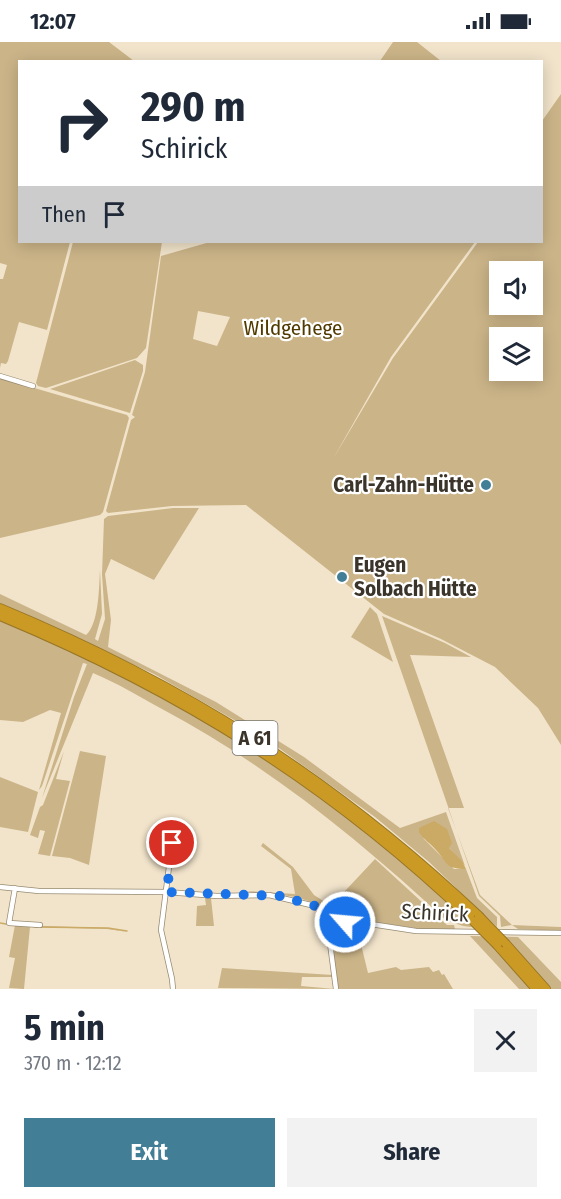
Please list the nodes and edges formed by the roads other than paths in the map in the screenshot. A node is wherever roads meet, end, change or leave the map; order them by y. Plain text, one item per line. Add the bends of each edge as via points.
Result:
1 (0, 376) edge
2 (33, 386) dead end
3 (0, 608) edge
4 (0, 616) edge
5 (172, 843) dead end
6 (0, 887) edge
7 (15, 888) junction
8 (167, 892) junction
9 (475, 917) junction
10 (332, 923) junction
11 (40, 925) dead end
12 (561, 933) edge
13 (502, 945) junction
14 (172, 989) edge
15 (336, 989) edge
16 (537, 989) edge
17 (546, 989) edge

1 - 2 street
3 - 9 highway, A 61 via 148,676 236,726 364,814 432,872
4 - 9 highway, A 61 via 135,678 232,732 359,820
5 - 8 street
6 - 7 street
7 - 8 street
7 - 11 street via 9,923
8 - 10 street via 280,896 315,906
8 - 14 street via 161,930
9 - 13 highway, A 61, bridge
10 - 12 street, Schirick via 433,932
10 - 15 street via 328,928
13 - 16 highway, A 61
13 - 17 highway, A 61

